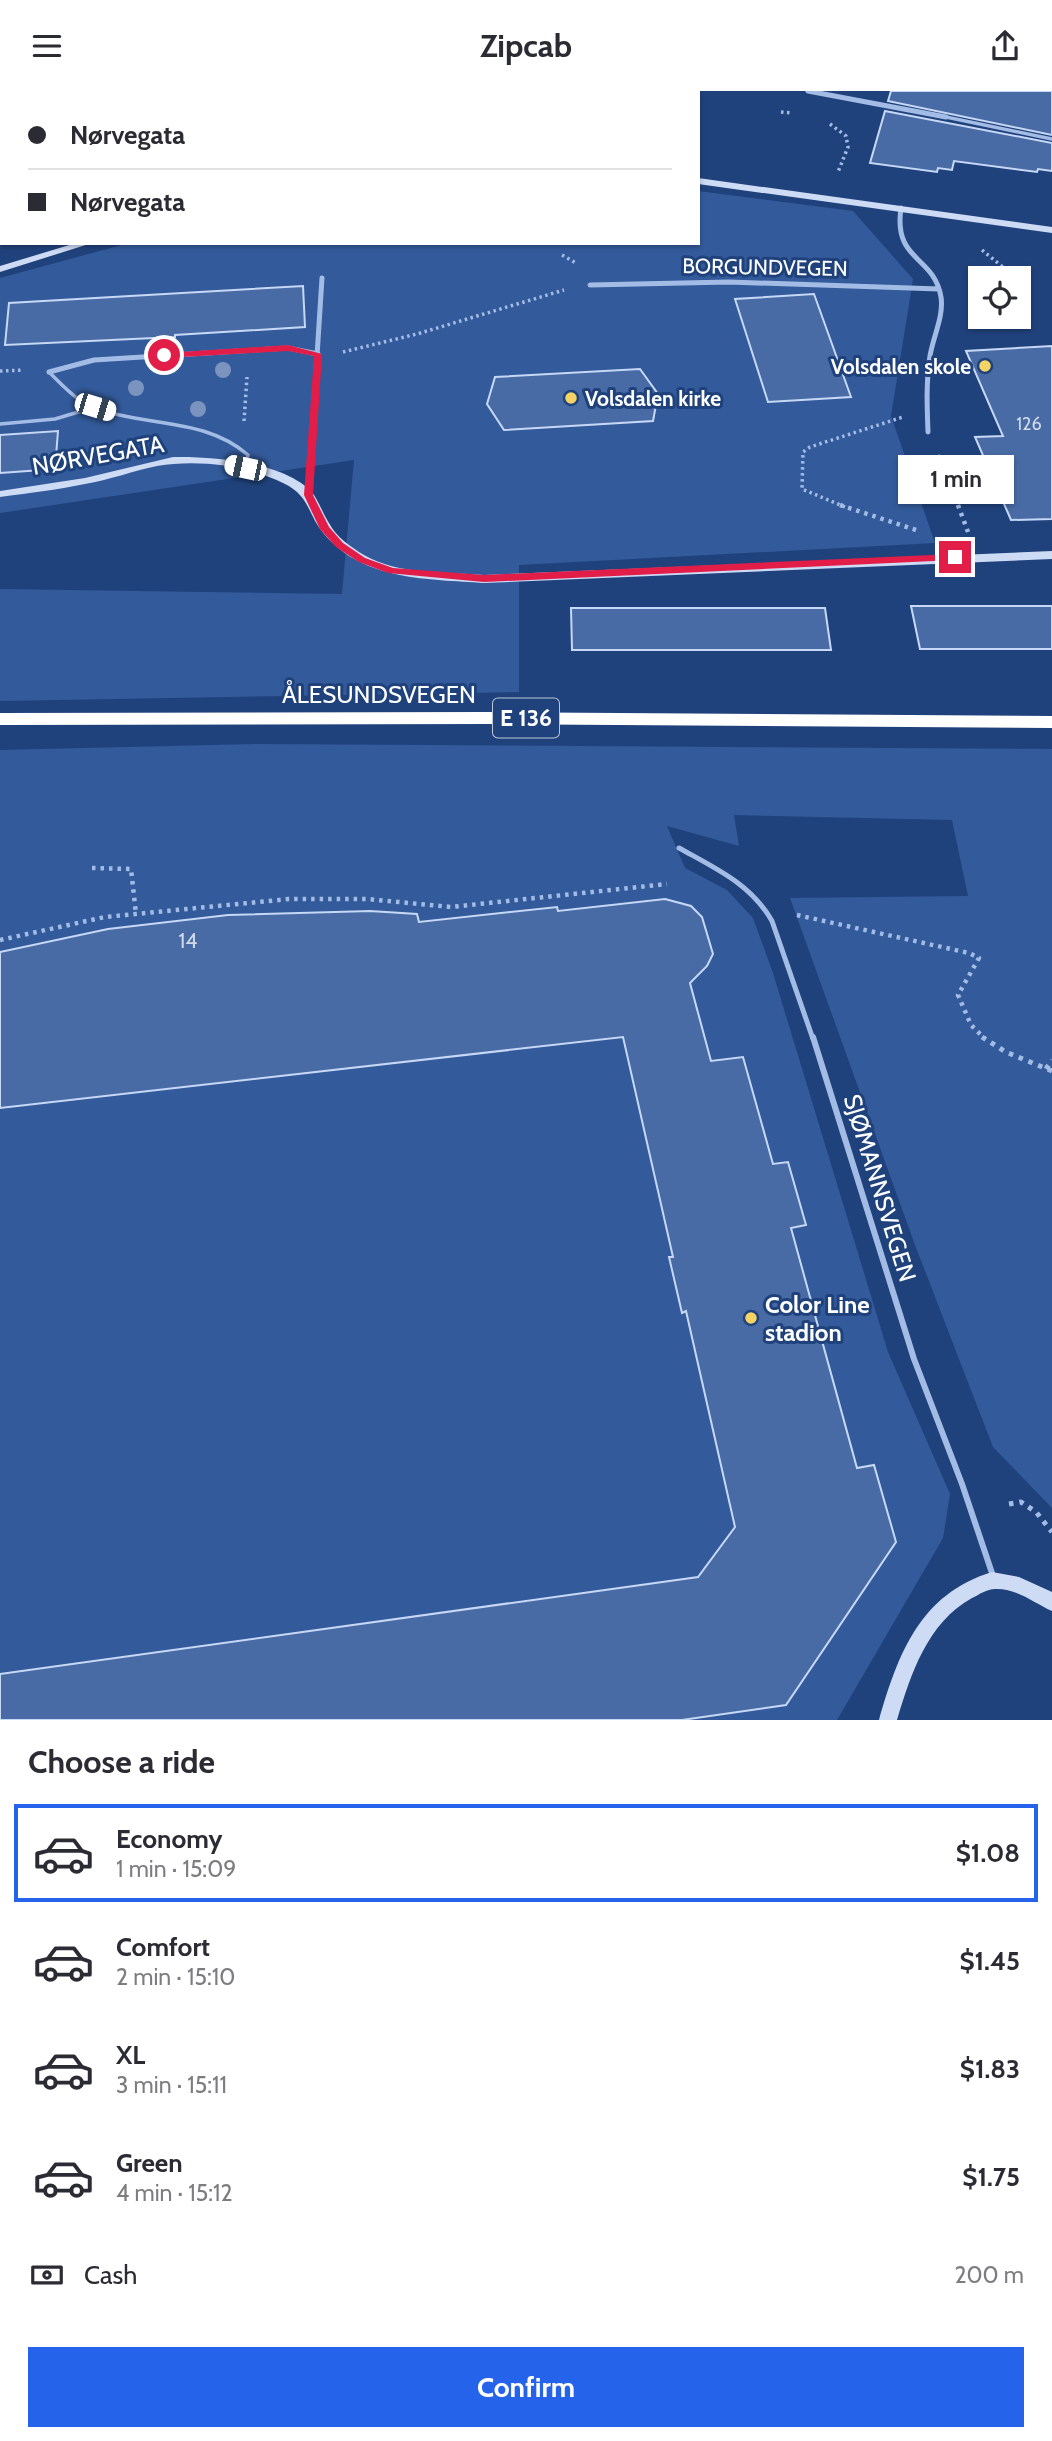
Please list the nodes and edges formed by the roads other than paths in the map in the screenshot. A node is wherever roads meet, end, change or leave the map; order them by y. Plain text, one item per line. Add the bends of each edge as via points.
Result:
1 (808, 91) edge
2 (946, 117) joint
3 (1052, 139) edge
4 (700, 181) edge
5 (901, 208) junction
6 (1051, 228) edge
7 (46, 245) edge
8 (80, 245) edge
9 (51, 254) junction
10 (0, 268) edge
11 (322, 278) dead end
12 (590, 285) road end
13 (939, 289) junction
14 (318, 354) junction
15 (49, 372) joint
16 (95, 407) junction
17 (0, 423) edge
18 (928, 432) dead end
19 (245, 468) junction
20 (0, 494) edge
21 (309, 495) junction
22 (1052, 555) edge
23 (0, 719) edge
24 (1052, 722) edge
25 (679, 848) dead end
26 (994, 1579) junction
27 (1052, 1602) edge
28 (888, 1720) edge

1 - 2 street
2 - 3 lane
4 - 5 street
5 - 6 street
5 - 13 street via 897,223 900,240
7 - 9 street
8 - 9 street
9 - 10 street
11 - 14 street
12 - 13 street, BORGUNDVEGEN via 761,282
13 - 18 street via 942,299 927,382
14 - 15 street, NØRVEGATA via 288,348 94,360
14 - 21 street
15 - 16 lane, NØRVEGATA via 67,393
16 - 17 lane via 55,419
16 - 19 lane, NØRVEGATA via 210,432 234,442 248,455
19 - 20 street, NØRVEGATA via 213,461 160,462 85,481
19 - 21 street, NØRVEGATA via 283,480
21 - 22 street via 325,529 362,560 391,571 484,579
23 - 24 highway, ÅLESUNDSVEGEN / E 136
25 - 26 lane, SJØMANNSVEGEN via 737,880 772,921 914,1359
26 - 27 street via 1027,1587
26 - 28 street via 958,1594 924,1630 902,1669

